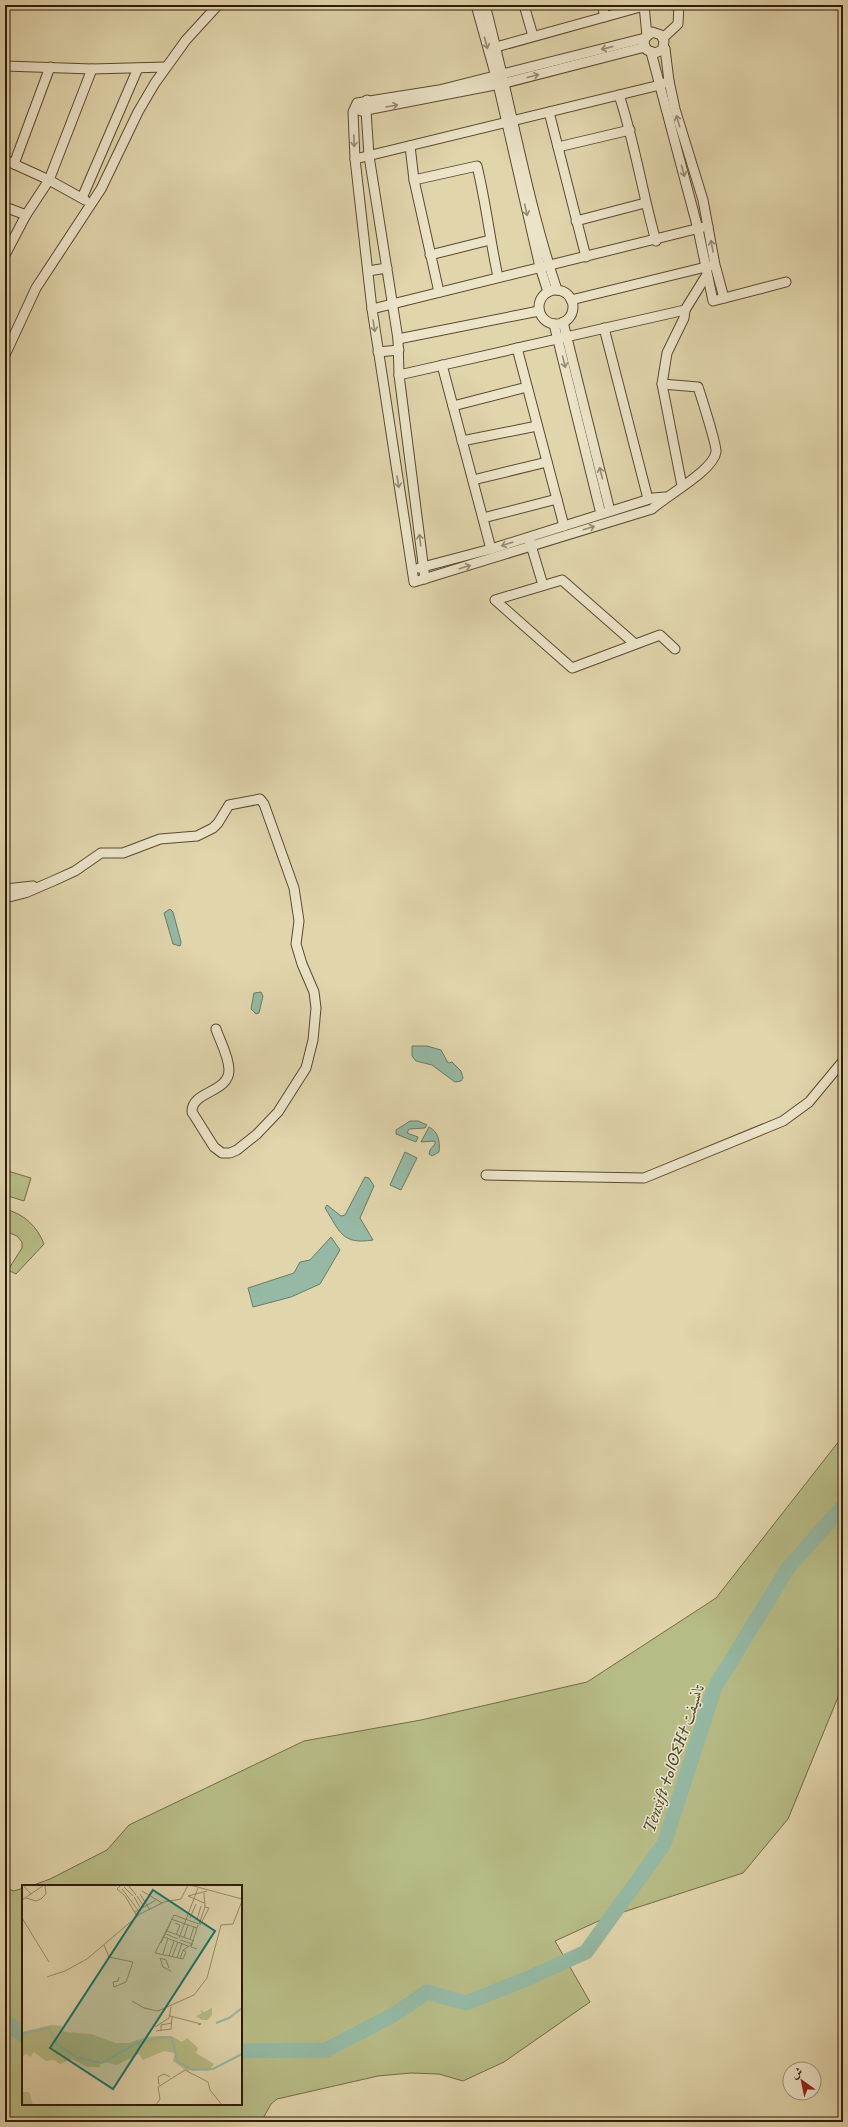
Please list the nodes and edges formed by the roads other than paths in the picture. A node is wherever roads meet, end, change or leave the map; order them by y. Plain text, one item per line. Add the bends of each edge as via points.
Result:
1 (218, 5) edge
2 (476, 5) edge
3 (486, 5) edge
4 (524, 5) edge
5 (602, 5) edge
6 (679, 5) edge
7 (645, 7) edge
8 (606, 17) junction
9 (533, 36) junction
10 (661, 36) junction
11 (647, 43) junction
12 (496, 47) junction
13 (665, 49) junction
14 (5, 67) edge
15 (50, 67) junction
16 (166, 67) junction
17 (138, 68) junction
18 (92, 69) junction
19 (500, 79) junction
20 (664, 83) junction
21 (618, 95) junction
22 (367, 100) junction
23 (366, 110) junction
24 (353, 112) junction
25 (549, 112) junction
26 (509, 123) junction
27 (630, 130) junction
28 (410, 146) junction
29 (558, 147) junction
30 (370, 156) junction
31 (355, 159) junction
32 (5, 160) edge
33 (14, 164) junction
34 (49, 180) junction
35 (414, 180) junction
36 (375, 196) junction
37 (82, 198) junction
38 (360, 198) junction
39 (645, 203) junction
40 (92, 204) junction
41 (5, 207) edge
42 (26, 215) junction
43 (576, 221) junction
44 (708, 226) junction
45 (698, 229) junction
46 (381, 231) junction
47 (364, 234) junction
48 (490, 240) junction
49 (656, 241) junction
50 (8, 246) edge
51 (5, 255) edge
52 (430, 255) junction
53 (586, 258) junction
54 (715, 265) junction
55 (544, 267) junction
56 (387, 268) junction
57 (368, 271) junction
58 (705, 271) junction
59 (498, 277) junction
60 (786, 282) dead end
61 (552, 291) junction
62 (438, 292) junction
63 (724, 298) junction
64 (571, 300) junction
65 (393, 303) junction
66 (372, 309) junction
67 (685, 310) junction
68 (539, 312) junction
69 (558, 323) junction
70 (604, 328) junction
71 (562, 338) junction
72 (398, 339) junction
73 (7, 344) edge
74 (517, 348) junction
75 (399, 350) junction
76 (378, 352) junction
77 (5, 355) edge
78 (442, 365) junction
79 (399, 375) junction
80 (662, 384) junction
81 (401, 385) junction
82 (527, 387) junction
83 (384, 388) junction
84 (453, 406) junction
85 (390, 424) junction
86 (406, 424) junction
87 (537, 426) junction
88 (462, 441) junction
89 (410, 461) junction
90 (547, 462) junction
91 (396, 463) junction
92 (473, 480) junction
93 (682, 486) junction
94 (415, 496) junction
95 (665, 497) junction
96 (401, 498) junction
97 (557, 499) junction
98 (648, 499) junction
99 (606, 512) junction
100 (483, 518) junction
101 (564, 526) junction
102 (530, 537) junction
103 (530, 547) junction
104 (491, 549) junction
105 (423, 567) junction
106 (412, 570) junction
107 (425, 579) junction
108 (542, 585) junction
109 (635, 644) junction
110 (675, 649) dead end
111 (6, 894) edge
112 (216, 1029) dead end
113 (843, 1061) edge
114 (486, 1176) dead end

1 - 16 street via 195,28
2 -> 19 street
3 - 12 street
4 - 9 street
5 - 8 street
6 - 10 street via 678,24
7 - 8 street
7 - 10 street
7 - 11 street
8 - 9 street
9 - 12 street
10 - 11 street via 652,32
10 - 13 street
11 - 13 street
11 - 19 street
11 - 20 street
12 - 19 street
13 - 20 street
14 - 15 street
15 - 18 street
15 - 33 street
16 - 17 street
16 - 40 street via 138,112 110,174
17 - 18 street
17 - 37 street
18 - 34 street
19 - 22 street
23 -> 19 street
19 - 26 street
20 - 21 street
44 -> 20 street via 703,200 675,109
20 -> 45 street
21 - 25 street
21 - 27 street
22 - 23 street
22 - 24 street via 357,102
23 - 24 street
23 - 30 street
24 -> 31 street
25 - 26 street
25 - 29 street
26 - 28 street
26 - 55 street
27 - 29 street
27 - 39 street
28 - 30 street
28 - 35 street
29 - 43 street
30 - 31 street
30 - 36 street
31 - 38 street
32 - 33 street
33 - 34 street
34 - 37 street
34 - 42 street
35 - 48 street via 476,166 485,201
35 - 52 street
36 - 38 street
36 - 46 street
37 - 40 street
38 - 47 street
39 - 43 street
39 - 49 street
40 - 73 street via 40,281
41 - 42 street
42 - 50 street
43 - 53 street
44 - 45 street
54 -> 44 street
45 - 49 street
45 - 58 street
46 - 47 street
46 - 56 street
47 - 57 street
48 - 52 street
48 - 59 street
49 - 53 street
50 - 51 street
52 - 62 street
53 - 55 street
54 - 58 street
54 - 63 street
55 - 59 street
55 - 61 street
56 - 57 street
56 - 65 street
57 - 66 street
58 - 63 street via 713,301
58 - 64 street
58 - 67 street
59 - 62 street
60 - 63 street
61 - 64 street via 565,292
61 - 68 street via 540,300
62 - 65 street
64 - 69 street via 570,315
65 - 66 street
65 - 72 street
66 -> 76 street
67 - 70 street
67 - 80 street via 684,318 667,353
68 - 69 street via 548,322
68 - 72 street
69 - 71 street
70 - 71 street
70 - 98 street
71 - 74 street
71 - 99 street
72 - 75 street
73 - 77 street
74 - 78 street
74 - 82 street
75 - 76 street
75 - 79 street
76 - 83 street
78 - 79 street
78 - 84 street
79 - 81 street
80 - 93 street
80 - 93 street via 698,386 716,451 711,464
81 - 83 street
81 - 86 street
82 - 84 street
82 - 87 street
83 - 85 street
84 - 88 street
85 - 86 street
85 - 91 street
86 - 89 street
87 - 88 street
87 - 90 street
88 - 92 street
89 - 91 street
89 - 94 street
90 - 92 street
90 - 97 street
91 -> 96 street
92 - 100 street
93 - 95 street
94 - 96 street
105 -> 94 street
95 - 98 street
103 -> 95 street via 652,509
96 - 106 street
97 - 100 street
97 - 101 street
98 - 99 street
99 - 101 street
100 - 104 street
101 - 102 street
102 - 103 street
102 -> 104 street
107 -> 103 street
103 - 108 street
104 - 105 street
105 - 106 street
105 - 107 street
106 - 107 street via 414,582
108 - 109 street via 562,580
108 - 109 street via 495,600 572,668
109 - 110 street via 660,635
111 - 112 street via 38,886 75,870 101,854 123,852 154,840 196,836 213,828 228,805 261,799 294,888 299,921 296,944 314,992 316,1008 313,1040 306,1068 278,1112 257,1134 228,1154 214,1147 192,1109 197,1101 224,1084 228,1077 228,1065
113 - 114 street via 809,1102 782,1121 644,1178

